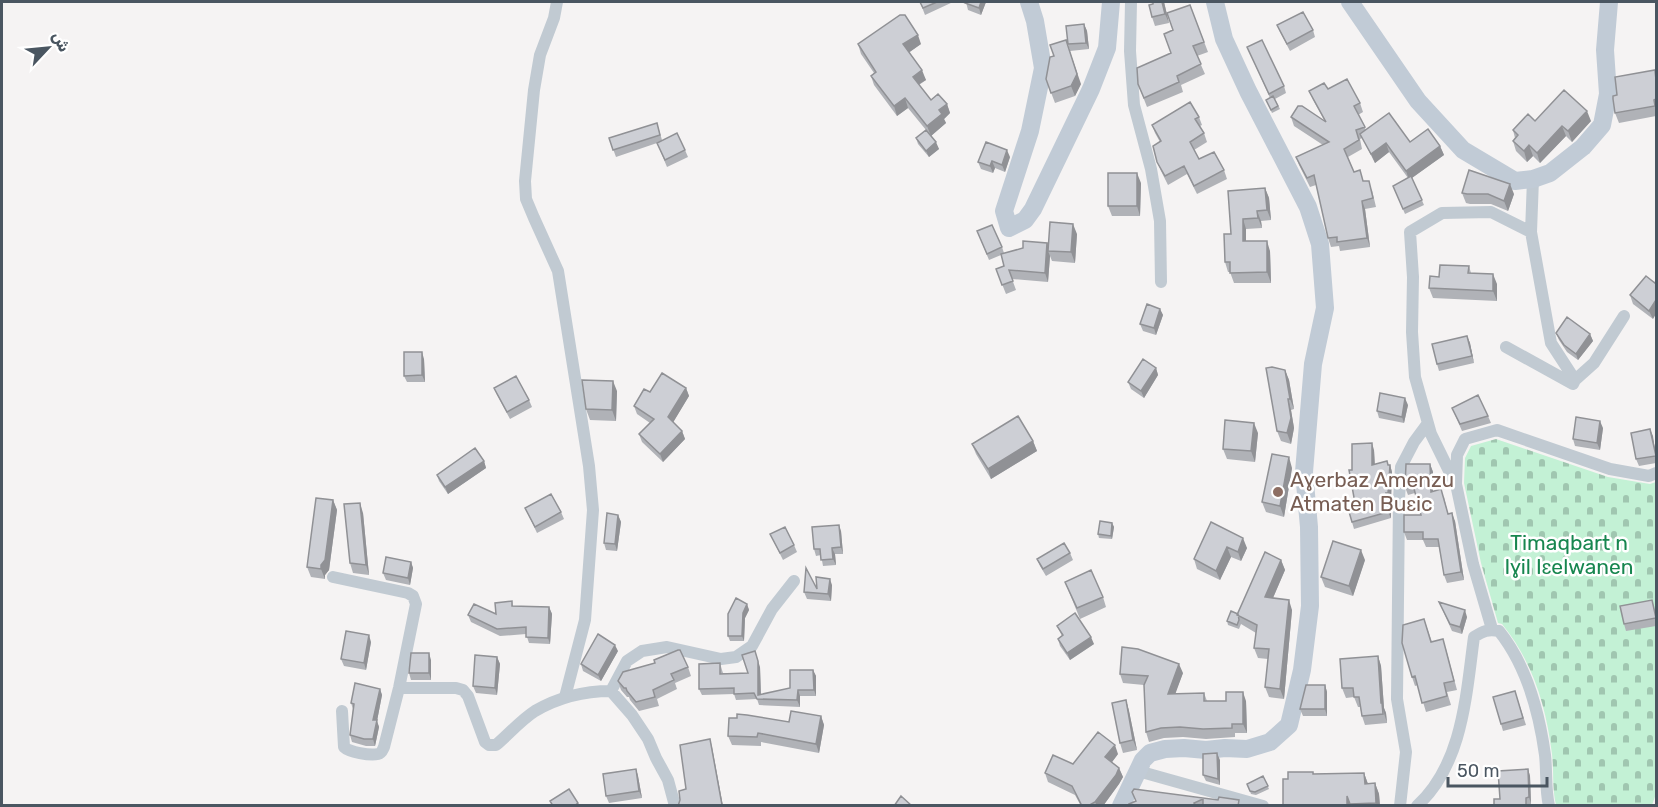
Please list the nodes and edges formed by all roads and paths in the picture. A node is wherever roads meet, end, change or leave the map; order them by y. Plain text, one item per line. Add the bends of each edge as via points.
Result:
1 (557, 2) edge
2 (1029, 2) edge
3 (1111, 2) edge
4 (1131, 2) edge
5 (1215, 2) edge
6 (1350, 2) edge
7 (1610, 2) edge
8 (1533, 179) junction
9 (1531, 232) junction
10 (1161, 282) dead end
11 (1624, 316) dead end
12 (1506, 347) dead end
13 (1575, 380) junction
14 (1428, 423) junction
15 (1656, 473) edge
16 (1456, 484) junction
17 (333, 577) dead end
18 (794, 581) dead end
19 (1492, 629) junction
20 (399, 688) junction
21 (611, 691) junction
22 (565, 697) junction
23 (342, 711) dead end
24 (1138, 771) junction
25 (675, 806) edge
26 (1121, 806) edge
27 (1263, 806) edge
28 (1400, 806) edge
29 (1417, 806) edge
30 (1549, 806) edge

1 - 22 street via 540,55 525,181 526,199 558,271 593,510 585,620
2 - 3 main road via 1043,68 1030,131 1004,211 1009,228 1025,220 1033,209 1092,90 1107,48
4 - 10 street via 1134,105 1160,221
5 - 24 main road via 1224,39 1308,207 1320,244 1325,308 1313,364 1304,472 1310,606 1302,670 1289,725 1270,742 1247,749 1184,748 1150,753
6 - 8 main road via 1418,101 1463,150 1515,180
7 - 8 main road via 1605,50 1608,94 1602,125 1583,147 1550,172
8 - 9 street
9 - 13 street via 1551,343
9 - 14 street via 1491,212 1442,213 1410,232 1415,377
11 - 13 street via 1594,363
12 - 13 street via 1573,384
14 - 16 street
14 - 28 street via 1401,467 1396,699 1406,752
15 - 16 street via 1649,476 1610,469 1497,430 1465,439 1457,455
16 - 19 street
17 - 20 street via 413,596 416,604
18 - 21 street via 772,609 752,646 736,657 721,659 667,647 642,651 627,661
19 - 29 street via 1474,637 1458,738 1443,774
19 - 30 street via 1504,637 1536,703
20 - 22 street via 463,690 489,745 496,745 534,712
20 - 23 street via 384,747 377,754 346,750
21 - 22 street
21 - 25 street via 648,738 668,780
24 - 26 main road
24 - 27 street

